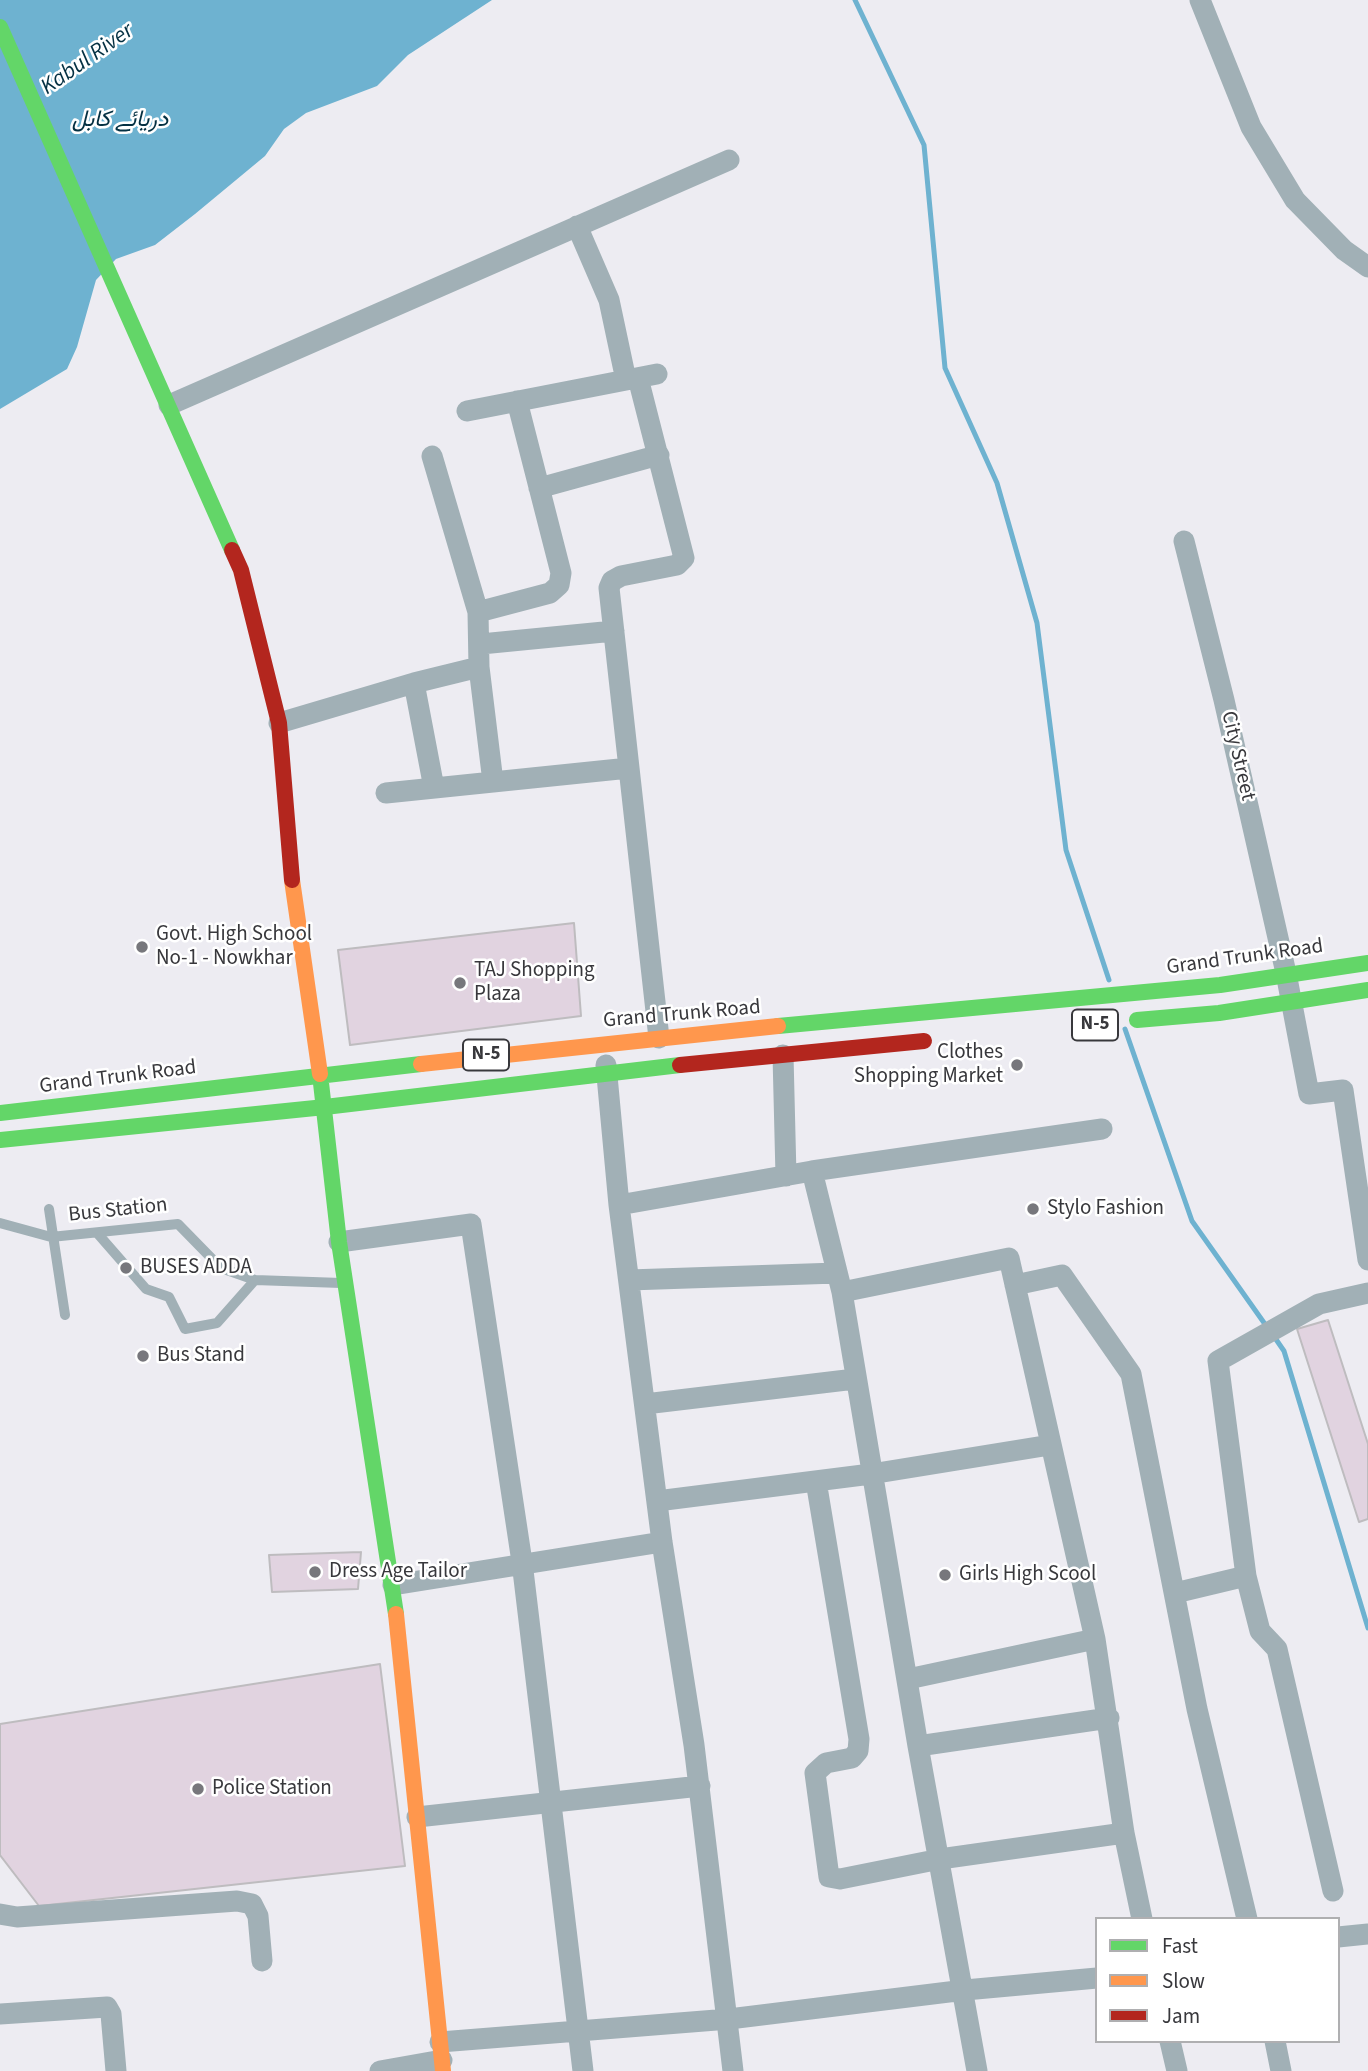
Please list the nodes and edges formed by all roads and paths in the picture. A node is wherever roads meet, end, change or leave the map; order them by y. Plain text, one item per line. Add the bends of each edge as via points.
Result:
1 (1200, 0) edge
2 (0, 27) edge
3 (729, 160) dead end
4 (578, 226) junction
5 (1368, 267) edge
6 (640, 377) junction
7 (517, 401) junction
8 (169, 405) junction
9 (467, 411) dead end
10 (659, 455) junction
11 (432, 456) dead end
12 (539, 488) junction
13 (1184, 541) dead end
14 (478, 612) junction
15 (614, 631) junction
16 (481, 644) junction
17 (479, 667) junction
18 (414, 683) junction
19 (279, 723) junction
20 (629, 768) junction
21 (493, 782) junction
22 (434, 788) junction
23 (386, 793) dead end
24 (1368, 963) edge
25 (1286, 973) junction
26 (1368, 990) edge
27 (1291, 1000) junction
28 (1122, 1022) dead end
29 (659, 1038) junction
30 (944, 1039) dead end
31 (605, 1042) junction
32 (783, 1055) junction
33 (607, 1072) junction
34 (320, 1074) junction
35 (325, 1107) junction
36 (0, 1113) edge
37 (1102, 1129) dead end
38 (0, 1140) edge
39 (812, 1171) junction
40 (786, 1175) junction
41 (619, 1205) junction
42 (49, 1209) dead end
43 (0, 1223) edge
44 (97, 1234) junction
45 (51, 1237) junction
46 (339, 1242) junction
47 (1368, 1260) edge
48 (255, 1280) junction
49 (629, 1280) junction
50 (839, 1282) junction
51 (347, 1283) junction
52 (1015, 1285) junction
53 (1368, 1293) edge
54 (65, 1315) dead end
55 (855, 1379) junction
56 (645, 1404) junction
57 (1050, 1445) junction
58 (871, 1474) junction
59 (816, 1481) junction
60 (657, 1501) junction
61 (662, 1542) junction
62 (522, 1562) junction
63 (1246, 1576) junction
64 (393, 1585) junction
65 (1175, 1593) junction
66 (1094, 1639) junction
67 (908, 1679) junction
68 (1109, 1718) junction
69 (918, 1746) junction
70 (699, 1786) junction
71 (552, 1802) junction
72 (417, 1817) junction
73 (1124, 1833) junction
74 (940, 1859) junction
75 (1333, 1891) dead end
76 (0, 1914) edge
77 (1142, 1917) edge
78 (1247, 1917) edge
79 (1368, 1934) edge
80 (1340, 1937) edge
81 (262, 1961) dead end
82 (1095, 1978) edge
83 (965, 1990) junction
84 (0, 2014) edge
85 (729, 2019) junction
86 (580, 2031) junction
87 (1170, 2043) edge
88 (1275, 2043) edge
89 (442, 2058) edge
90 (116, 2071) edge
91 (380, 2071) edge
92 (583, 2071) edge
93 (733, 2071) edge
94 (977, 2071) edge
95 (1177, 2071) edge
96 (1282, 2071) edge

1 - 5 street via 1251,127 1295,200 1344,250
2 - 8 main road
3 - 4 street
4 - 6 street
4 - 8 street
6 - 7 street
6 - 10 street
7 - 9 street
7 - 12 street
8 - 19 main road via 241,570
10 - 12 street
10 - 15 street via 684,558 677,565 612,581
11 - 14 street
12 - 14 street via 561,573 559,585 550,593
13 - 25 street, City Street
14 - 16 street
15 - 16 street
15 - 20 street
16 - 17 street
17 - 18 street
17 - 21 street
18 - 19 street
18 - 22 street
19 - 34 main road via 294,900
20 - 21 street
20 - 29 street
21 - 22 street
22 - 23 street
24 - 25 main road, Grand Trunk Road / N-5
25 - 27 street, City Street
25 - 29 main road, Grand Trunk Road / N-5 via 1220,985
26 - 27 main road, N-5
27 - 28 main road, N-5 via 1219,1013
27 - 47 street, City Street via 1309,1094 1343,1090
29 - 31 main road, Grand Trunk Road / N-5
30 - 32 main road, N-5
31 - 33 street
31 - 34 main road, Grand Trunk Road / N-5
32 - 33 main road, N-5
32 - 40 street
33 - 35 main road, N-5
33 - 41 street
34 - 35 main road
34 - 36 main road, Grand Trunk Road / N-5
35 - 38 main road, N-5
35 - 46 main road
37 - 39 street
39 - 40 street
39 - 50 street
40 - 41 street
41 - 49 street
42 - 45 lane
43 - 45 lane, Bus Station
44 - 45 lane, Bus Station
44 - 48 lane, Bus Station via 178,1224 221,1268
44 - 48 lane via 146,1289 169,1297 185,1329 217,1323
45 - 54 lane
46 - 51 main road
46 - 62 street via 471,1224
48 - 51 lane, Bus Station
49 - 50 street
49 - 56 street
50 - 52 street via 1009,1258
50 - 55 street
51 - 64 main road
52 - 57 street
52 - 65 street via 1062,1275 1131,1374
53 - 63 street via 1319,1304 1218,1361
55 - 56 street
55 - 58 street
56 - 60 street
57 - 58 street
57 - 66 street
58 - 59 street
58 - 67 street
59 - 60 street
59 - 74 street via 859,1739 852,1758 826,1763 815,1773 830,1877 840,1879
60 - 61 street
61 - 62 street
61 - 70 street
62 - 64 street
62 - 71 street
63 - 65 street
63 - 75 street via 1260,1630 1277,1649
64 - 72 main road
65 - 78 street via 1197,1709
66 - 67 street
66 - 68 street
67 - 69 street
68 - 69 street
68 - 73 street
69 - 74 street
70 - 71 street
70 - 85 street
71 - 72 street
71 - 86 street
72 - 89 main road
73 - 74 street
73 - 77 street
74 - 83 street
76 - 81 street via 17,1917 244,1902 252,1904 258,1916
79 - 80 street
82 - 83 street
83 - 85 street
83 - 94 street
84 - 90 street via 107,2007
85 - 86 street
85 - 93 street
86 - 89 street
86 - 92 street
87 - 95 street
88 - 96 street
89 - 91 street

